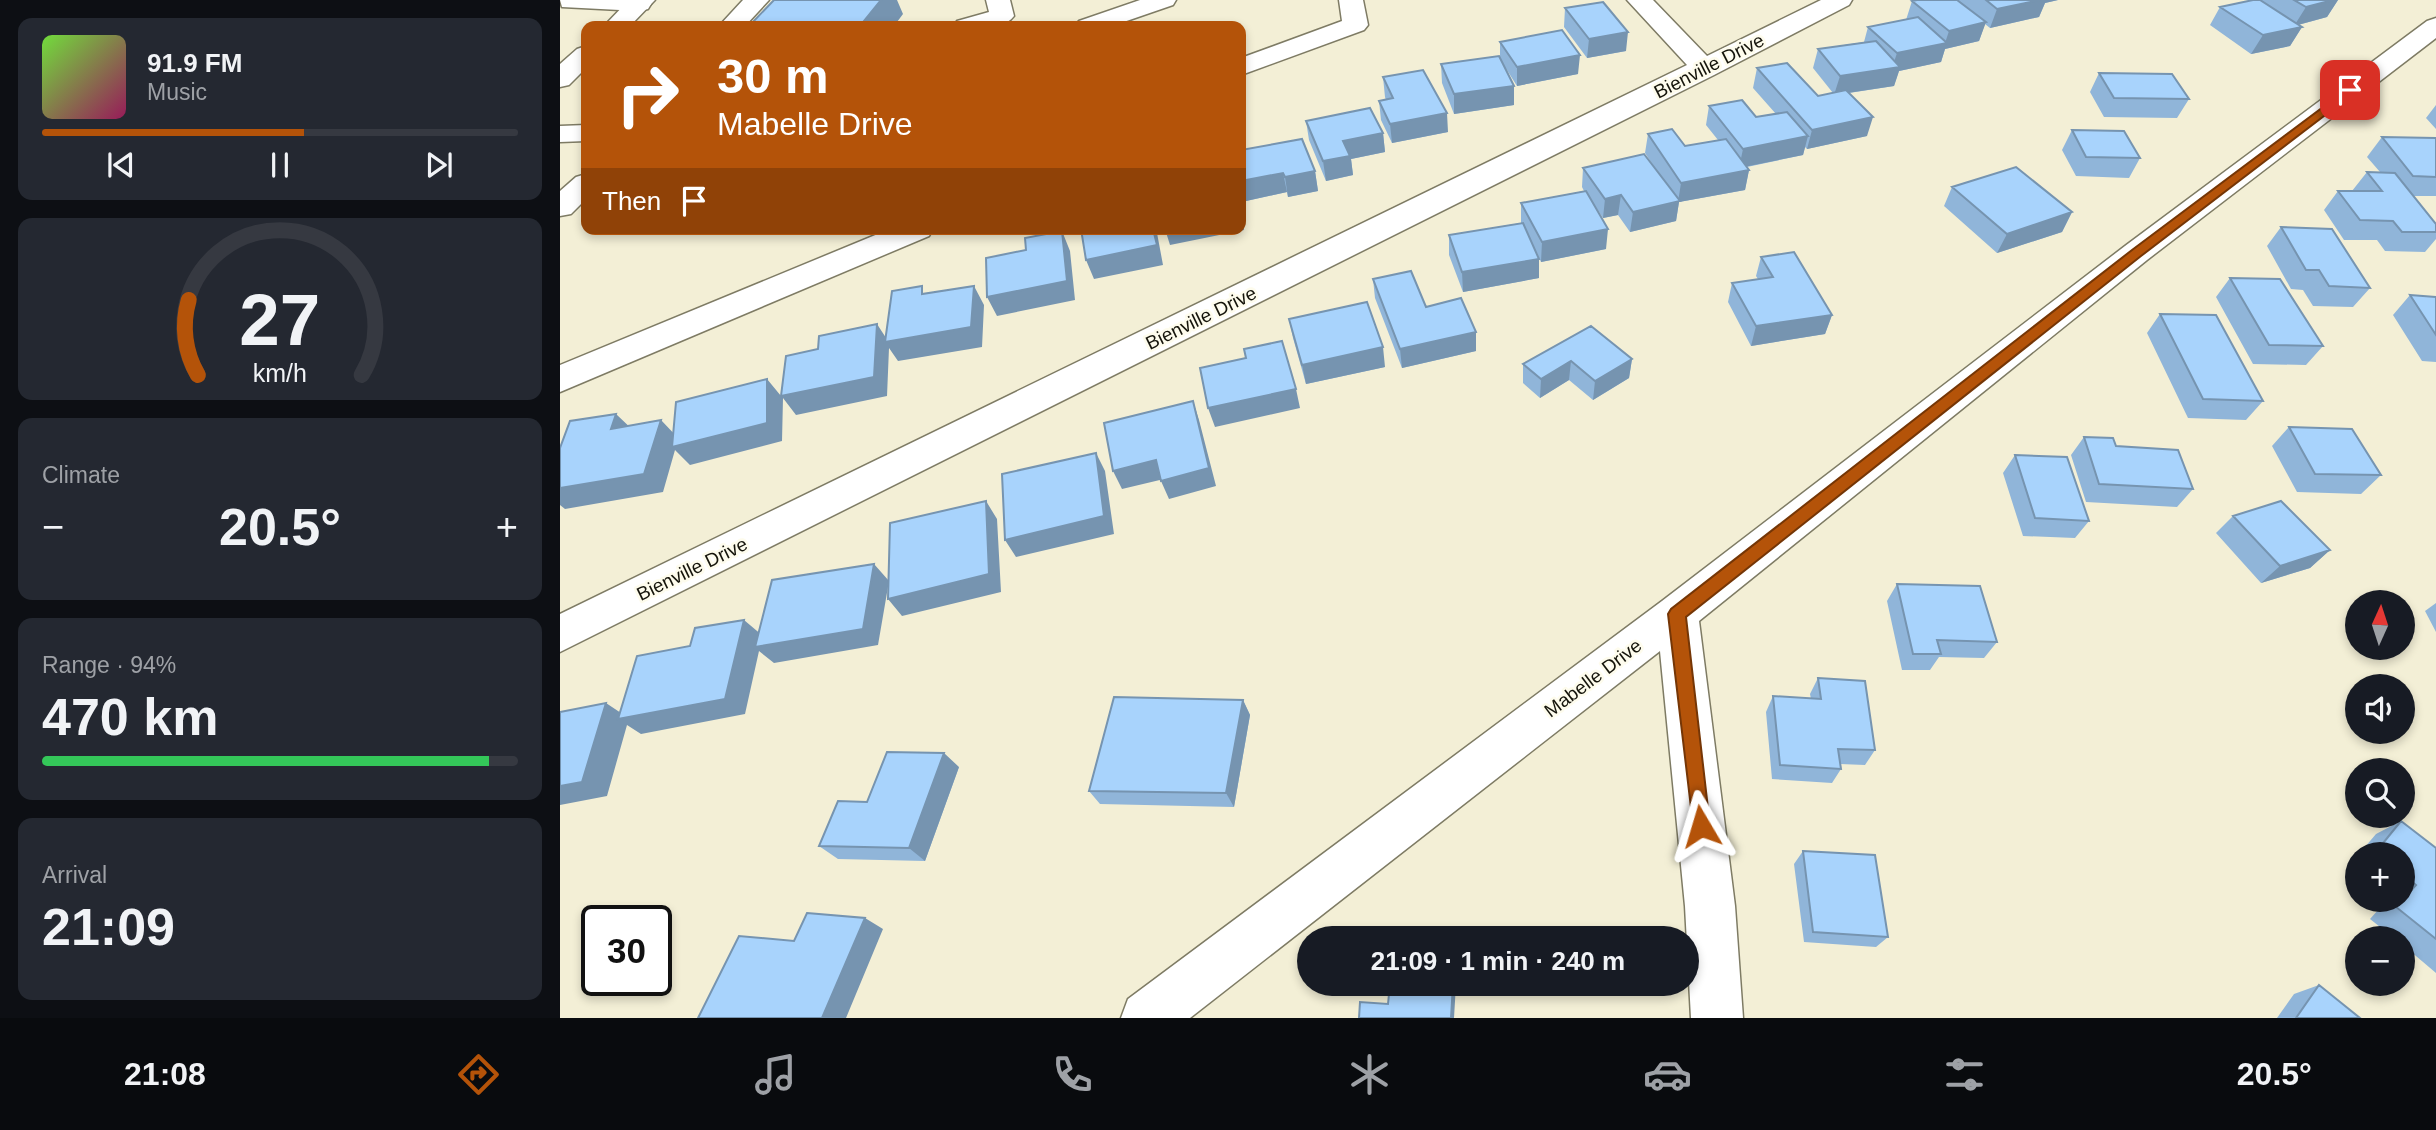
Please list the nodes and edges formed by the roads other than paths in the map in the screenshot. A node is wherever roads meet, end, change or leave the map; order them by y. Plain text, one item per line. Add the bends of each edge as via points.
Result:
1 (757, 0) edge
2 (998, 0) edge
3 (1164, 0) edge
4 (1351, 0) edge
5 (1639, 0) edge
6 (1840, 0) edge
7 (569, 1) edge
8 (641, 2) edge
9 (1127, 13) edge
10 (621, 21) edge
11 (736, 21) edge
12 (984, 21) edge
13 (1103, 21) edge
14 (2436, 26) edge
15 (581, 59) edge
16 (1246, 65) edge
17 (1705, 69) junction
18 (560, 79) edge
19 (560, 134) edge
20 (581, 134) edge
21 (581, 187) edge
22 (560, 206) edge
23 (904, 235) edge
24 (560, 379) edge
25 (1677, 614) junction
26 (560, 634) edge
27 (1147, 1018) edge
28 (1717, 1018) edge

1 - 11 street
2 - 12 street via 1002,16
3 - 9 street
4 - 16 street via 1355,24
5 - 17 street
6 - 17 street, Bienville Drive
7 - 8 street
8 - 10 street
9 - 13 street
14 - 25 street, Mabelle Drive via 2136,253
15 - 18 street
17 - 26 street, Bienville Drive
19 - 20 street
21 - 22 street
23 - 24 street
25 - 27 street, Mabelle Drive
25 - 28 street via 1710,906

